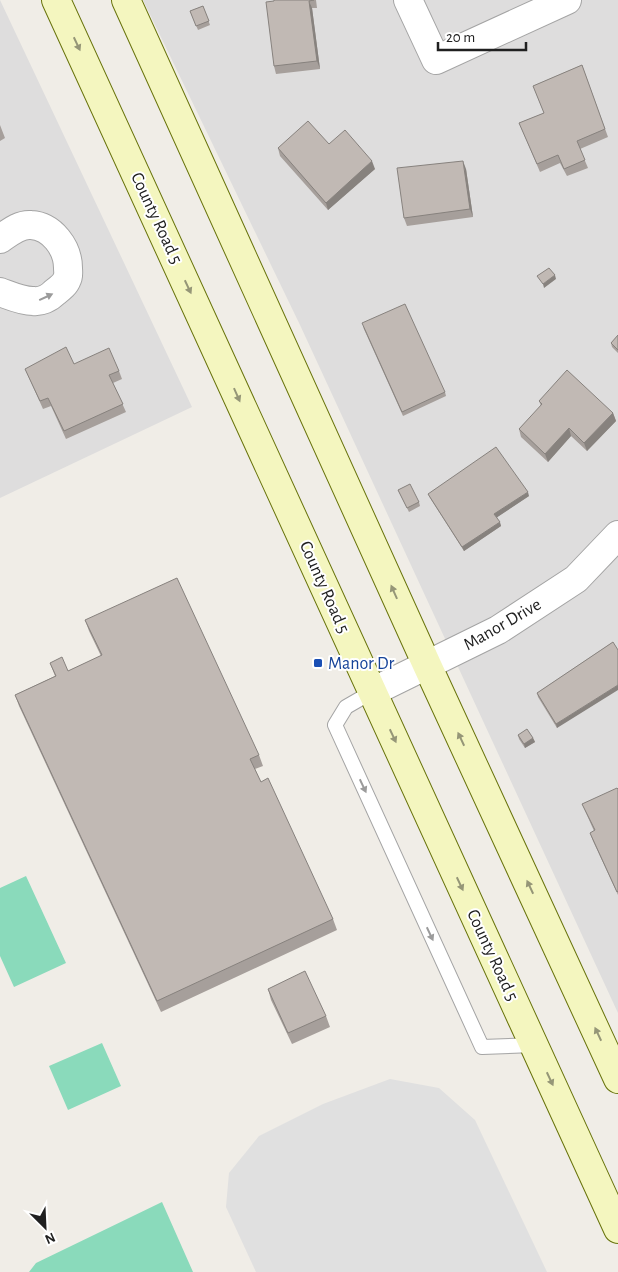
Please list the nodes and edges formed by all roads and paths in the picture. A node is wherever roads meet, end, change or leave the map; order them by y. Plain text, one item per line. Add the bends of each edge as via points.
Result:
1 (56, 0) edge
2 (126, 0) edge
3 (408, 0) edge
4 (567, 0) edge
5 (0, 239) edge
6 (0, 292) edge
7 (618, 535) edge
8 (427, 665) junction
9 (372, 692) junction
10 (534, 1045) junction
11 (618, 1079) edge
12 (618, 1229) edge

1 -> 9 main road, County Road 5
8 -> 2 main road
3 - 4 street via 436,60
6 -> 5 street via 36,302 50,297 68,277 64,250 57,238 43,228 30,224 14,229
7 - 8 street, Manor Drive via 576,579 498,630
8 - 9 street, Manor Drive
11 -> 8 main road
9 -> 10 main road, County Road 5
9 -> 10 lane via 346,707 335,726 482,1047
10 -> 12 main road, County Road 5

